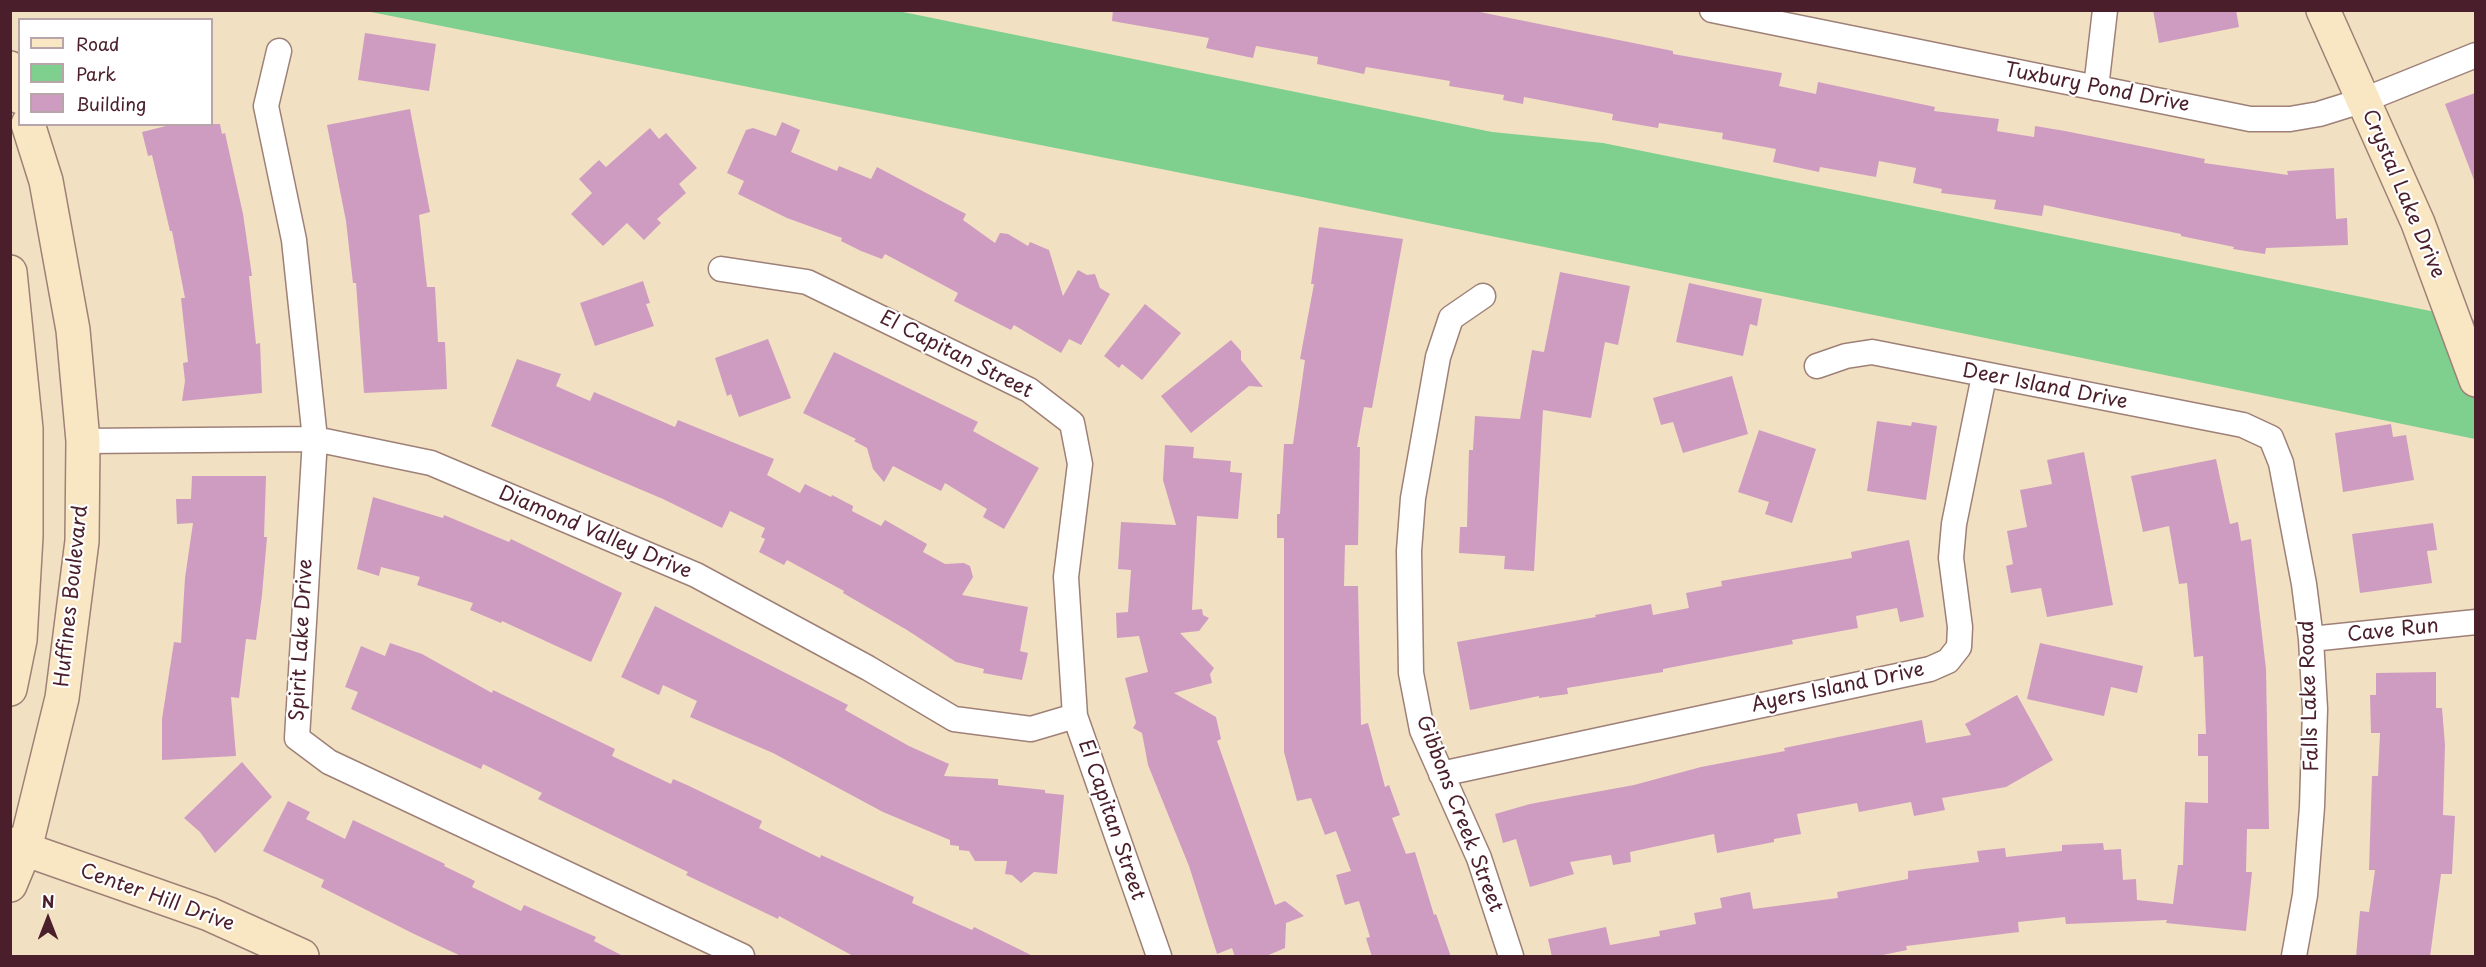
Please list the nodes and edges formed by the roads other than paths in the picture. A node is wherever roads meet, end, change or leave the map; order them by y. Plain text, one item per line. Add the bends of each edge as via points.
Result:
1 (1712, 10) edge
2 (2105, 10) edge
3 (2323, 10) edge
4 (279, 51) dead end
5 (2475, 55) edge
6 (10, 68) edge
7 (2096, 88) junction
8 (18, 91) edge
9 (2364, 100) junction
10 (29, 126) edge
11 (721, 269) dead end
12 (10, 272) edge
13 (1483, 296) dead end
14 (1817, 366) dead end
15 (1984, 376) junction
16 (2475, 381) edge
17 (2271, 438) joint
18 (315, 440) junction
19 (82, 441) junction
20 (2475, 622) edge
21 (2312, 639) junction
22 (10, 689) edge
23 (1075, 717) junction
24 (1442, 774) junction
25 (18, 846) edge
26 (10, 885) edge
27 (302, 957) edge
28 (742, 957) edge
29 (1159, 957) edge
30 (1511, 957) edge
31 (2294, 957) edge

1 - 7 street, Tuxbury Pond Drive
2 - 7 street
3 - 9 main road, Crystal Lake Drive
4 - 18 street, Spirit Lake Drive via 266,105 294,240
5 - 9 street, Tuxbury Pond Drive
6 - 8 main road
7 - 9 street, Tuxbury Pond Drive via 2250,118 2319,114
9 - 16 main road, Crystal Lake Drive via 2418,222
10 - 19 main road, Huffines Boulevard via 46,181 71,319
11 - 23 street, El Capitan Street via 807,282 1029,390 1072,423 1080,464 1066,577
12 - 22 main road via 26,429 20,640
13 - 24 street, Gibbons Creek Street via 1451,318 1438,357 1413,498 1409,551 1411,674 1422,730
14 - 15 street, Deer Island Drive via 1872,352
15 - 17 street, Deer Island Drive via 2242,425
15 - 24 street, Ayers Island Drive via 1954,524 1951,558 1960,627 1959,647 1948,661 1930,669
17 - 21 street, Falls Lake Road via 2281,463
18 - 19 street, Diamond Valley Drive
18 - 23 street, Diamond Valley Drive via 431,463 696,575 954,719 1031,729
18 - 28 street, Spirit Lake Drive via 297,738 329,762
19 - 25 main road, Huffines Boulevard via 82,541 62,698
20 - 21 street, Cave Run
21 - 31 street, Falls Lake Road via 2313,807 2305,895
23 - 29 street, El Capitan Street
24 - 30 street, Gibbons Creek Street via 1479,858
25 - 26 main road, Huffines Boulevard
25 - 27 main road, Center Hill Drive via 209,914

